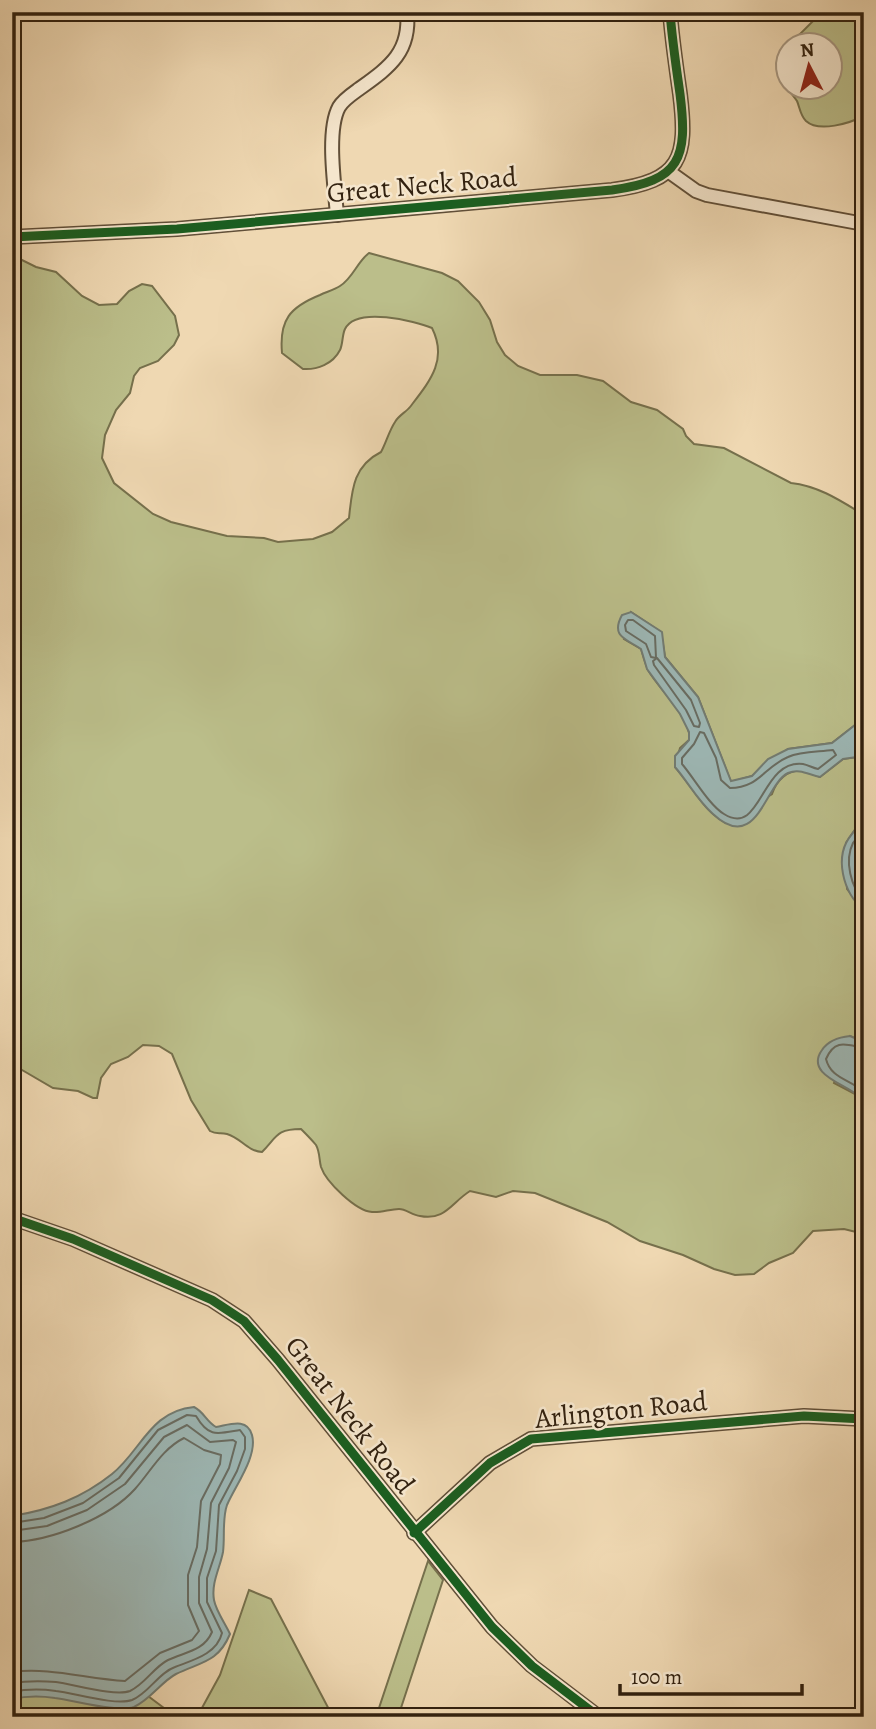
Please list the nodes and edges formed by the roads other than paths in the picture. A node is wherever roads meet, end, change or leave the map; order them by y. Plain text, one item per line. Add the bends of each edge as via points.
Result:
1 (407, 12) edge
2 (670, 12) edge
3 (668, 171) junction
4 (337, 215) junction
5 (864, 224) edge
6 (12, 237) edge
7 (12, 1218) edge
8 (864, 1419) edge
9 (414, 1532) junction
10 (599, 1717) edge

1 - 4 street via 402,50 389,68 339,107 332,134
2 - 3 street via 684,133 681,152
3 - 4 street, Great Neck Road via 621,189
3 - 5 street via 707,195
4 - 6 street, Great Neck Road via 168,230
7 - 9 street, Great Neck Road via 97,1249 234,1313 266,1345
8 - 9 street, Arlington Road via 804,1416 531,1439 490,1463
9 - 10 street, Great Neck Road via 507,1643

